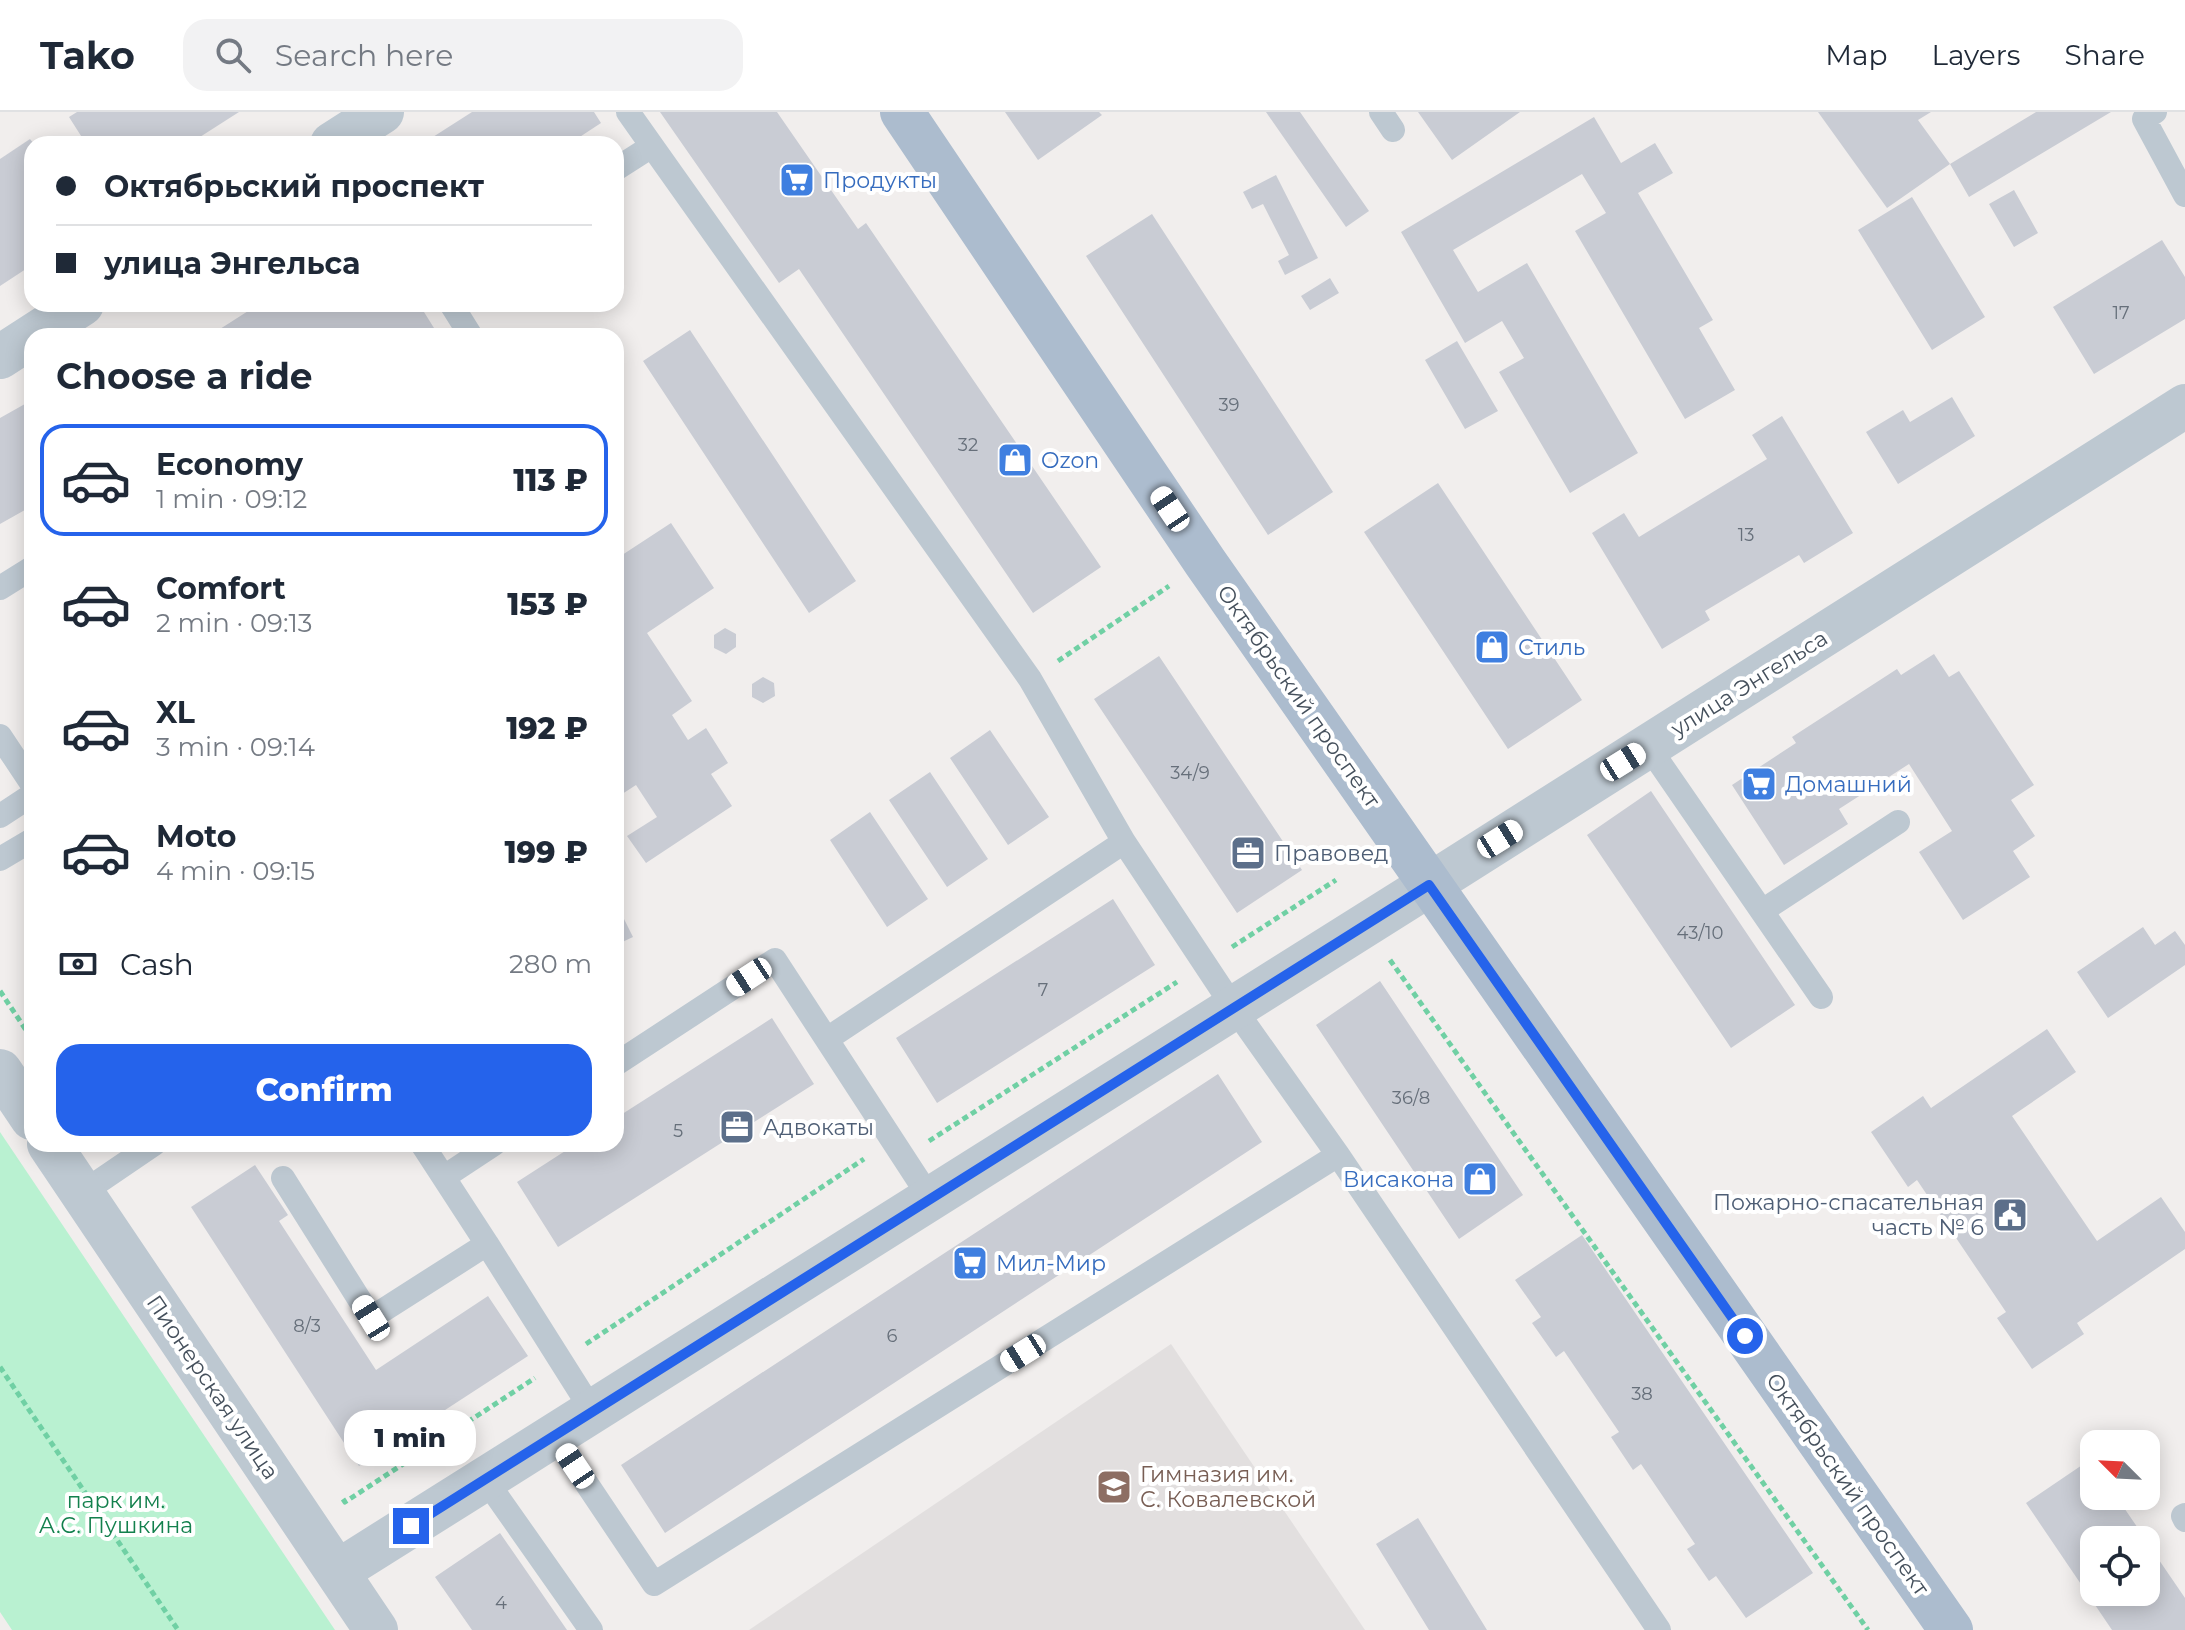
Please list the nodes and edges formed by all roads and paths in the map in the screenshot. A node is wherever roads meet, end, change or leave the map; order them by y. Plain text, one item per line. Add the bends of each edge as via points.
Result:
1 (628, 112) edge
2 (902, 112) edge
3 (2155, 112) edge
4 (652, 146) junction
5 (624, 164) edge
6 (2185, 195) edge
7 (70, 312) edge
8 (45, 328) edge
9 (24, 341) edge
10 (0, 357) edge
11 (2185, 406) edge
12 (1205, 562) junction
13 (24, 573) edge
14 (0, 588) edge
15 (1030, 679) junction
16 (0, 736) edge
17 (1648, 746) junction
18 (24, 771) edge
19 (24, 787) edge
20 (0, 816) edge
21 (1898, 822) dead end
22 (1124, 842) junction
23 (24, 845) edge
24 (0, 859) edge
25 (1336, 880) dead end
26 (1429, 885) junction
27 (1762, 911) junction
28 (1384, 952) dead end
29 (1205, 964) junction
30 (0, 991) edge
31 (1821, 997) dead end
32 (1234, 1008) junction
33 (24, 1027) edge
34 (827, 1039) junction
35 (624, 1059) edge
36 (0, 1071) edge
37 (24, 1106) edge
38 (54, 1152) edge
39 (142, 1152) edge
40 (427, 1152) edge
41 (482, 1152) edge
42 (1338, 1155) junction
43 (903, 1157) junction
44 (444, 1177) junction
45 (283, 1178) dead end
46 (82, 1193) junction
47 (930, 1198) junction
48 (487, 1244) junction
49 (561, 1361) junction
50 (0, 1367) edge
51 (593, 1412) junction
52 (554, 1435) junction
53 (485, 1479) junction
54 (336, 1489) dead end
55 (337, 1572) junction
56 (178, 1630) edge
57 (376, 1630) edge
58 (591, 1630) edge
59 (1659, 1630) edge
60 (1868, 1630) edge
61 (1951, 1630) edge

1 - 4 lane
2 - 12 main road, Октябрьский проспект
3 - 6 lane via 2144,119
4 - 5 lane
4 - 15 lane
7 - 8 street
9 - 10 street
11 - 17 street, улица Энгельса
12 - 15 path
12 - 26 main road, Октябрьский проспект
13 - 14 lane
15 - 22 lane
16 - 18 lane
17 - 26 street, улица Энгельса
17 - 27 lane
19 - 20 lane
21 - 27 lane
22 - 29 lane
22 - 34 lane
23 - 24 lane
25 - 29 path
26 - 32 street, улица Энгельса
26 - 61 main road, Октябрьский проспект
27 - 31 lane
28 - 60 path
29 - 32 lane
29 - 43 path
30 - 33 path
32 - 42 lane
32 - 47 street, улица Энгельса
34 - 35 lane via 775,960
34 - 43 lane
36 - 37 street
38 - 46 street, Пионерская улица
39 - 46 lane
40 - 44 lane
41 - 44 lane
42 - 52 lane via 654,1584
42 - 59 lane
43 - 47 lane
43 - 49 path via 867,1157
44 - 48 lane
45 - 48 lane via 371,1318
46 - 55 street, Пионерская улица
47 - 51 street, улица Энгельса
48 - 49 lane
49 - 51 lane
49 - 54 path via 345,1502
50 - 56 path
51 - 52 street, улица Энгельса
52 - 53 street, улица Энгельса
53 - 55 street, улица Энгельса
53 - 58 lane
55 - 57 street, Пионерская улица

